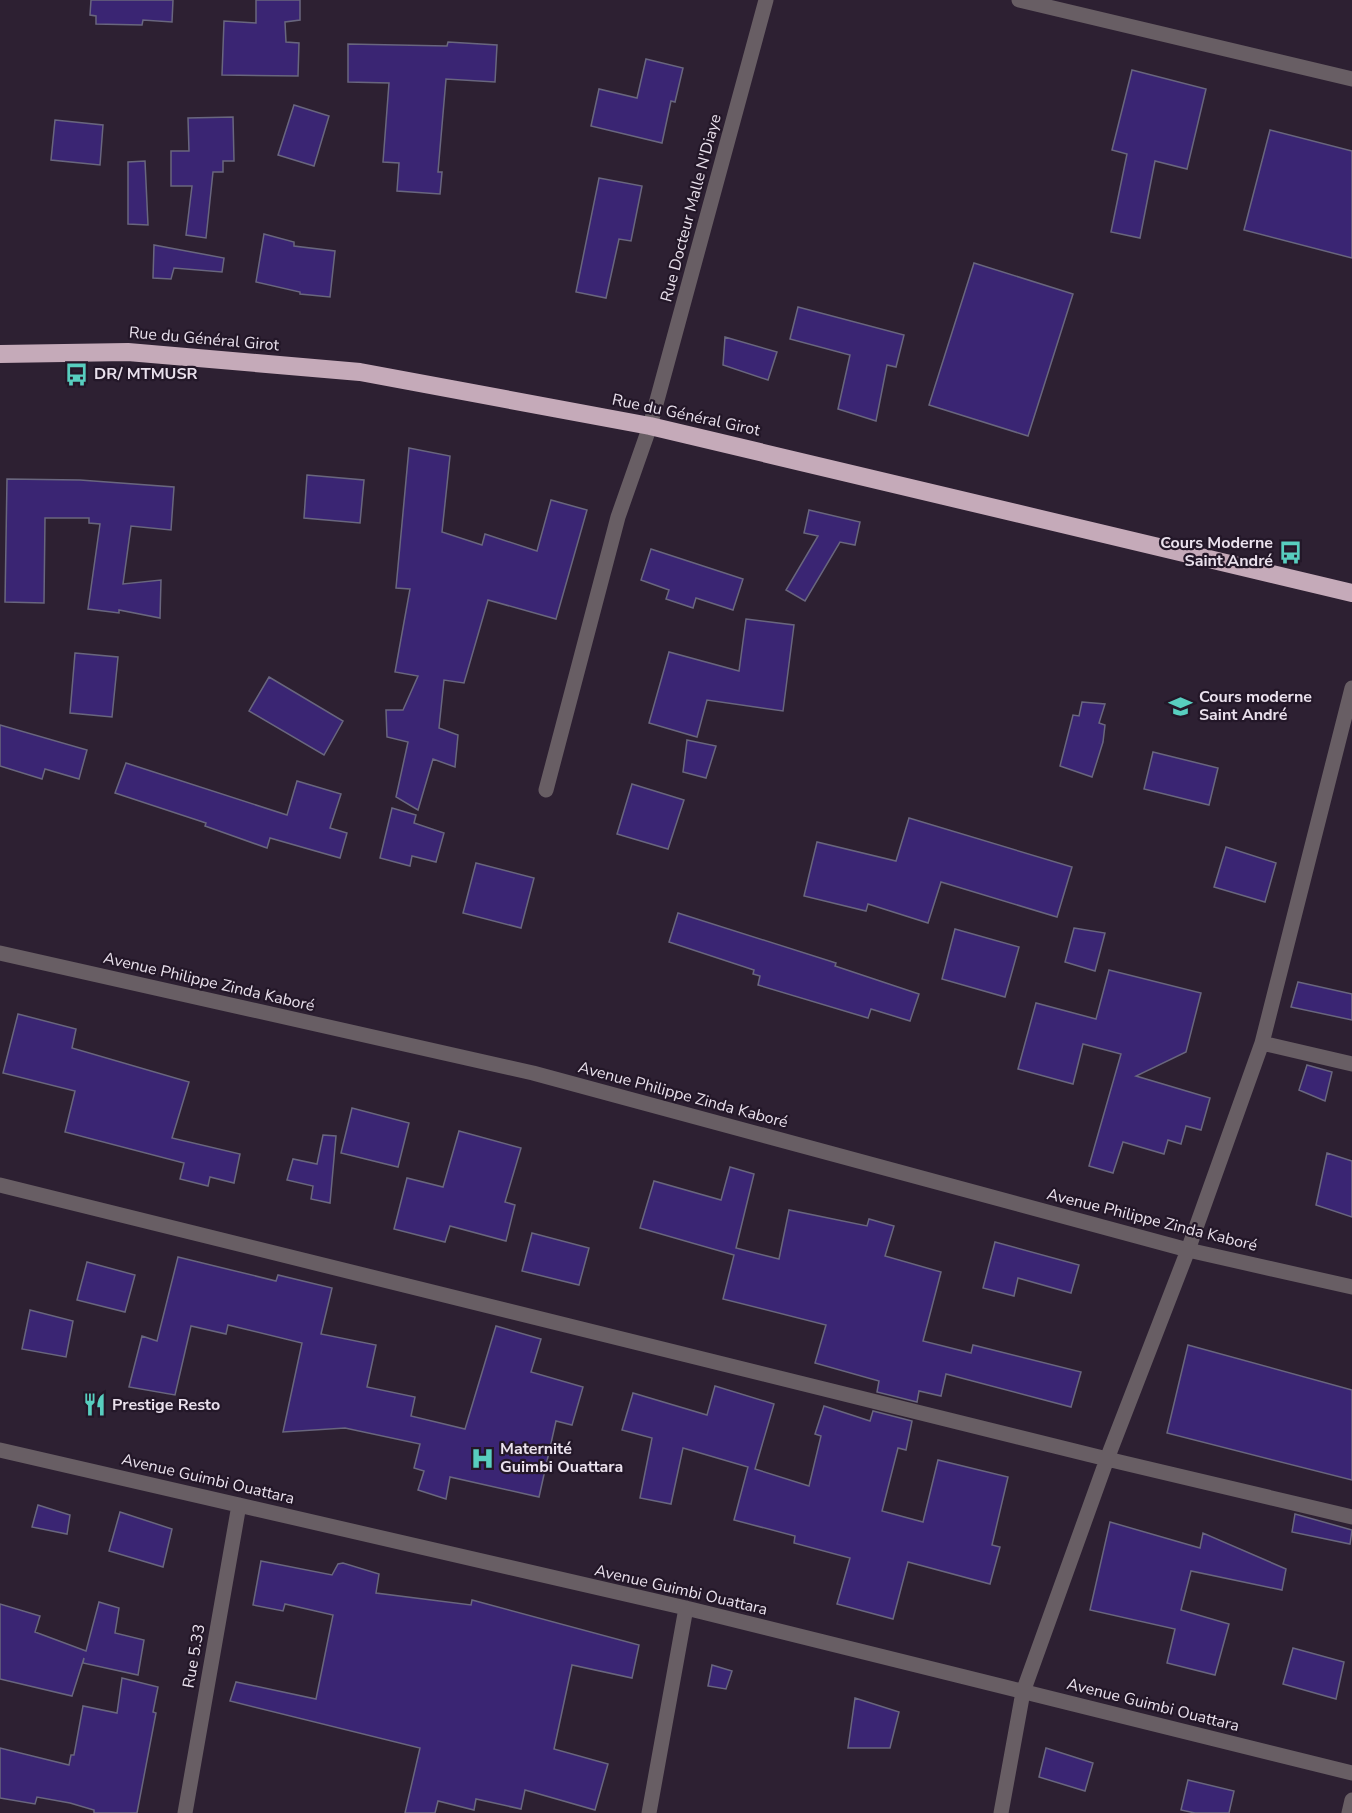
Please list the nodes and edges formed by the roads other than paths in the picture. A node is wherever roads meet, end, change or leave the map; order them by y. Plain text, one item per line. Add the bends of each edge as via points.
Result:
1 (766, 0) edge
2 (1019, 0) edge
3 (1352, 79) edge
4 (0, 354) edge
5 (650, 426) junction
6 (1352, 593) edge
7 (1352, 688) edge
8 (546, 790) dead end
9 (0, 953) edge
10 (1262, 1043) junction
11 (1352, 1064) edge
12 (0, 1185) edge
13 (1188, 1250) junction
14 (1352, 1287) edge
15 (0, 1450) edge
16 (1107, 1459) junction
17 (239, 1505) junction
18 (1352, 1517) edge
19 (686, 1608) junction
20 (1023, 1692) junction
21 (1352, 1773) edge
22 (1352, 1800) edge
23 (185, 1813) edge
24 (649, 1813) edge
25 (1000, 1813) edge
26 (1349, 1813) edge

1 - 5 street, Rue Docteur Malle N'Diaye
2 - 3 street
4 - 5 highway, Rue du Général Girot via 128,352 360,372
5 - 6 highway, Rue du Général Girot
5 - 8 street, Rue Docteur Malle N'Diaye via 618,517
7 - 10 street
9 - 13 street, Avenue Philippe Zinda Kaboré via 533,1072
10 - 11 street
10 - 13 street
12 - 16 street
13 - 14 street, Avenue Philippe Zinda Kaboré
13 - 16 street
15 - 17 street, Avenue Guimbi Ouattara
16 - 18 street
16 - 20 street
17 - 19 street, Avenue Guimbi Ouattara
17 - 23 street, Rue 5.33
19 - 20 street, Avenue Guimbi Ouattara
19 - 24 street
20 - 21 street, Avenue Guimbi Ouattara
20 - 25 street
22 - 26 street

